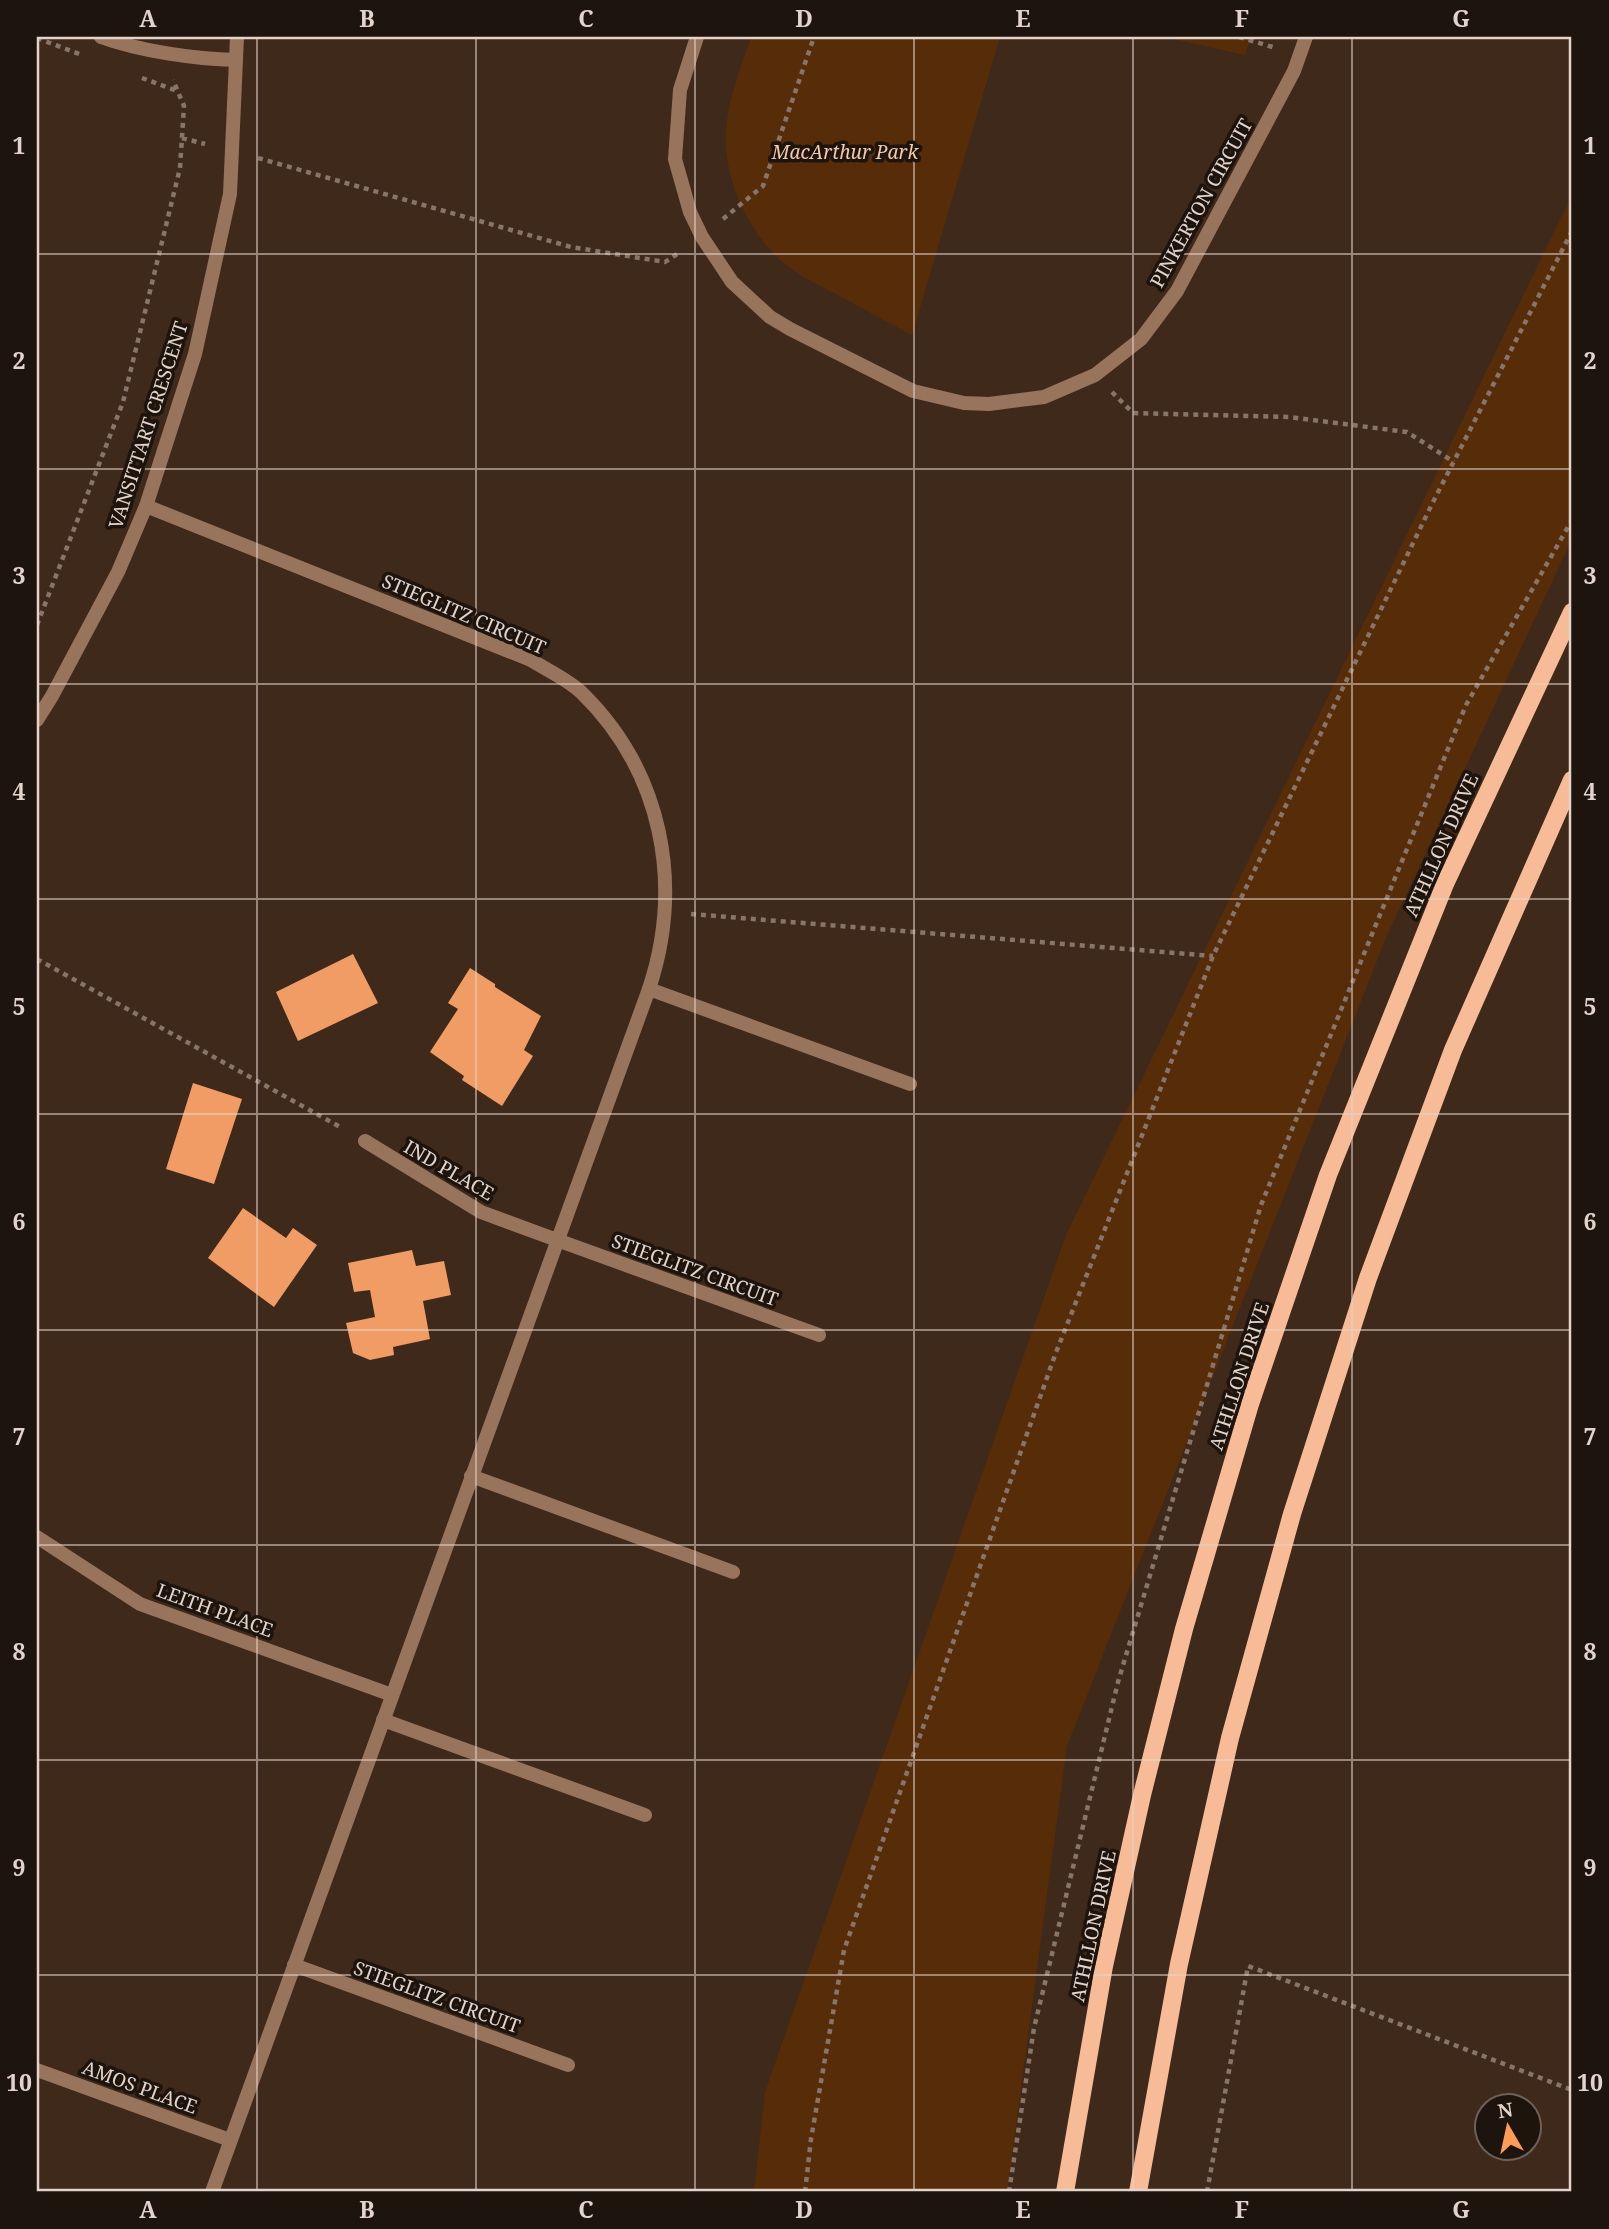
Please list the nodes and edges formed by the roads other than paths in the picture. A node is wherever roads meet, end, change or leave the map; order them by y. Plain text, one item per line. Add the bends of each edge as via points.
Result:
1 (101, 37) edge
2 (237, 37) edge
3 (697, 37) edge
4 (1306, 37) edge
5 (236, 60) junction
6 (146, 506) junction
7 (1572, 611) edge
8 (37, 720) edge
9 (1572, 780) edge
10 (649, 989) junction
11 (910, 1084) dead end
12 (365, 1141) road end
13 (557, 1240) junction
14 (819, 1335) dead end
15 (471, 1476) junction
16 (37, 1537) edge
17 (733, 1572) dead end
18 (392, 1695) junction
19 (383, 1720) junction
20 (645, 1815) dead end
21 (294, 1965) junction
22 (568, 2065) dead end
23 (37, 2070) edge
24 (230, 2140) junction
25 (212, 2192) edge
26 (1065, 2192) edge
27 (1138, 2192) edge

1 - 5 street via 161,51
2 - 5 street, VANSITTART CRESCENT
3 - 4 street, PINKERTON CIRCUIT via 680,90 675,159 690,212 732,282 769,317 913,391 989,404 1044,397 1095,375 1141,339 1177,291 1282,94
5 - 6 street, VANSITTART CRESCENT via 230,194 195,354
6 - 8 street, VANSITTART CRESCENT via 118,572
6 - 10 street, STIEGLITZ CIRCUIT via 531,660 579,690 619,735 648,791 658,822 666,885 661,948
7 - 26 main road, ATHLLON DRIVE via 1445,884 1328,1175 1250,1404 1184,1629 1142,1795 1104,1966
9 - 27 main road via 1453,1050 1368,1278 1292,1514 1230,1738 1179,1964
10 - 11 street
10 - 13 street, STIEGLITZ CIRCUIT
12 - 13 street, IND PLACE via 481,1212
13 - 14 street, STIEGLITZ CIRCUIT
13 - 15 street, STIEGLITZ CIRCUIT
15 - 17 street
15 - 18 street, STIEGLITZ CIRCUIT
16 - 18 street, LEITH PLACE via 140,1604
18 - 19 street, STIEGLITZ CIRCUIT
19 - 20 street
19 - 21 street, STIEGLITZ CIRCUIT
21 - 22 street, STIEGLITZ CIRCUIT
21 - 24 street, STIEGLITZ CIRCUIT
23 - 24 street, AMOS PLACE
24 - 25 street, STIEGLITZ CIRCUIT

